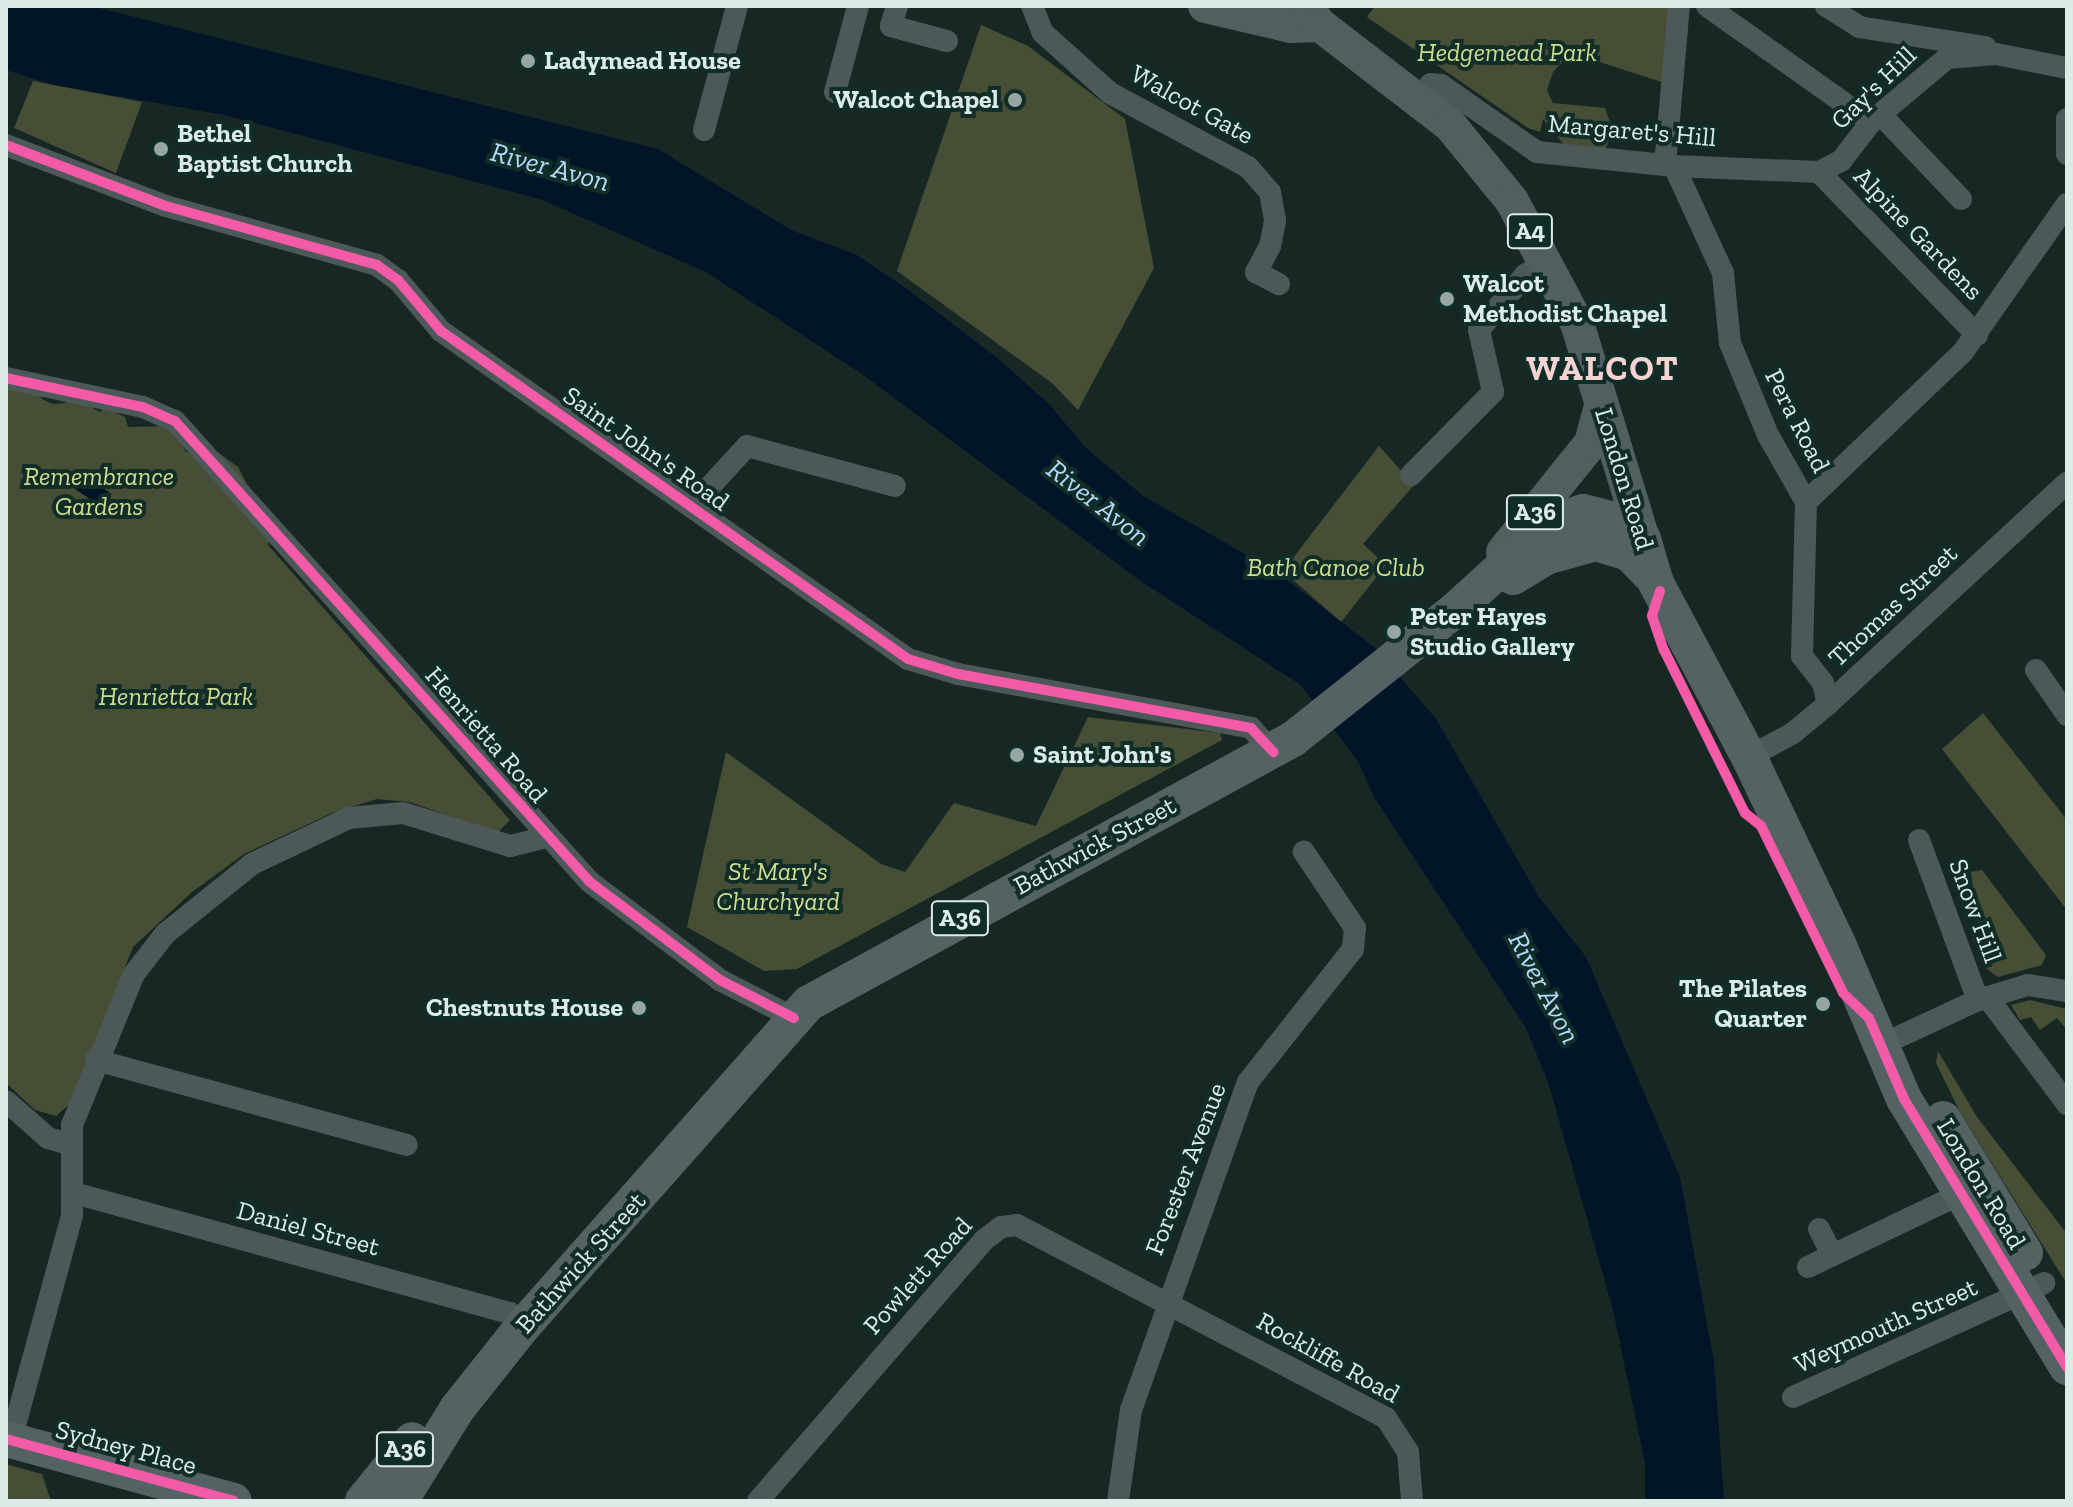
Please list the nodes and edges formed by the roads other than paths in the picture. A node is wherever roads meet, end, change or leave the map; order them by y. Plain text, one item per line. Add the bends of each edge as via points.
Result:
1 (737, 6) edge
2 (858, 6) edge
3 (897, 6) edge
4 (1032, 6) edge
5 (1205, 6) edge
6 (1679, 6) edge
7 (1707, 6) edge
8 (1827, 7) edge
9 (1313, 15) edge
10 (947, 41) dead end
11 (1996, 54) junction
12 (2067, 68) edge
13 (835, 92) dead end
14 (1418, 97) junction
15 (1876, 118) junction
16 (2067, 119) edge
17 (704, 130) dead end
18 (6, 145) edge
19 (2067, 154) edge
20 (1670, 166) junction
21 (1819, 172) junction
22 (1961, 199) dead end
23 (2067, 204) edge
24 (1548, 261) junction
25 (1279, 284) dead end
26 (1977, 335) junction
27 (6, 378) edge
28 (1601, 405) junction
29 (1411, 475) dead end
30 (2067, 483) edge
31 (895, 486) dead end
32 (1806, 502) junction
33 (691, 507) junction
34 (1634, 524) junction
35 (1596, 543) junction
36 (1656, 583) junction
37 (1454, 611) junction
38 (2036, 670) dead end
39 (1828, 704) junction
40 (2067, 715) edge
41 (1273, 752) junction
42 (1749, 757) junction
43 (546, 837) junction
44 (1919, 840) dead end
45 (1304, 852) dead end
46 (2067, 991) edge
47 (1982, 999) junction
48 (794, 1018) junction
49 (1889, 1041) junction
50 (96, 1060) junction
51 (6, 1101) edge
52 (2067, 1104) edge
53 (69, 1144) junction
54 (407, 1145) dead end
55 (1971, 1189) junction
56 (74, 1193) junction
57 (1819, 1229) dead end
58 (1832, 1255) junction
59 (1808, 1267) dead end
60 (2034, 1289) junction
61 (1166, 1302) junction
62 (2067, 1321) edge
63 (523, 1326) junction
64 (2067, 1367) edge
65 (1793, 1397) dead end
66 (8, 1439) edge
67 (377, 1499) edge
68 (234, 1501) edge
69 (758, 1501) edge
70 (1118, 1501) edge
71 (1412, 1501) edge

1 - 17 street
2 - 13 street
3 - 10 street via 891,26
4 - 25 street, Walcot Gate via 1043,33 1110,93 1248,167 1270,192 1275,221 1270,246 1252,279
5 - 9 main road via 1291,26
6 - 20 street
7 - 15 street
8 - 11 street via 1859,27 1980,44
9 - 14 main road, London Road / A4
11 - 12 street, Gay's Hill
11 - 15 street, Gay's Hill via 1947,58
14 - 20 street, Margaret's Hill via 1431,84 1441,85 1537,152
14 - 24 main road, London Road / A4 via 1479,156
15 - 21 street, Gay's Hill via 1841,161
15 - 22 street
16 - 19 street
18 - 33 street, Saint John's Road via 166,206 377,265 398,280 441,331
20 - 21 street, Margaret's Hill
20 - 32 street, Pera Road via 1723,273 1730,343 1741,371 1768,435
21 - 26 street, Alpine Gardens
23 - 26 street
24 - 28 main road, London Road / A4 via 1577,323
24 - 29 street via 1525,275 1479,330 1493,392
26 - 32 street
27 - 43 street, Henrietta Road via 163,413
28 - 34 main road, London Road / A4
28 - 37 main road, A36 via 1591,443
30 - 39 street, Thomas Street
31 - 33 street via 747,446
32 - 39 street, Pera Road via 1800,644 1807,666 1823,683
33 - 41 street, Saint John's Road via 908,659 958,674 1251,728
34 - 35 highway, A36
34 - 36 highway, London Road / A4
34 - 37 highway, A36 via 1583,512 1549,525
35 - 36 highway, A36 via 1629,553
35 - 37 highway, A36 via 1546,557
36 - 42 highway, London Road / A4
37 - 41 highway, Bathwick Street / A36
38 - 40 street
39 - 42 street, Thomas Street via 1793,733
41 - 48 highway, Bathwick Street / A36 via 848,977
42 - 49 highway, London Road / A4
43 - 48 street, Henrietta Road via 590,882 720,980
43 - 50 street via 525,845 497,844 385,811 320,830 221,884 165,934 134,974
44 - 47 street, Snow Hill
45 - 61 street, Forester Avenue via 1355,928 1353,949 1248,1082
46 - 47 street, Snow Hill via 2028,985
47 - 49 street, Snow Hill
47 - 52 street
48 - 63 highway, Bathwick Street / A36
49 - 55 highway, London Road / A4
50 - 53 street
50 - 54 street
51 - 53 street via 48,1138
53 - 56 street
55 - 58 street
55 - 60 highway, London Road / A4
56 - 63 street, Daniel Street via 510,1313
56 - 66 street
57 - 58 street
58 - 59 street
60 - 62 highway, London Road / A4
60 - 64 highway, London Road / A4
60 - 65 street, Weymouth Street
61 - 69 street, Powlett Road via 1017,1225 1001,1227 984,1240
61 - 70 street, Forester Avenue via 1131,1410
61 - 71 street, Rockliffe Road via 1386,1418 1408,1452
63 - 67 highway, Bathwick Street / A36 via 457,1409 413,1438
66 - 68 highway, Sydney Place

